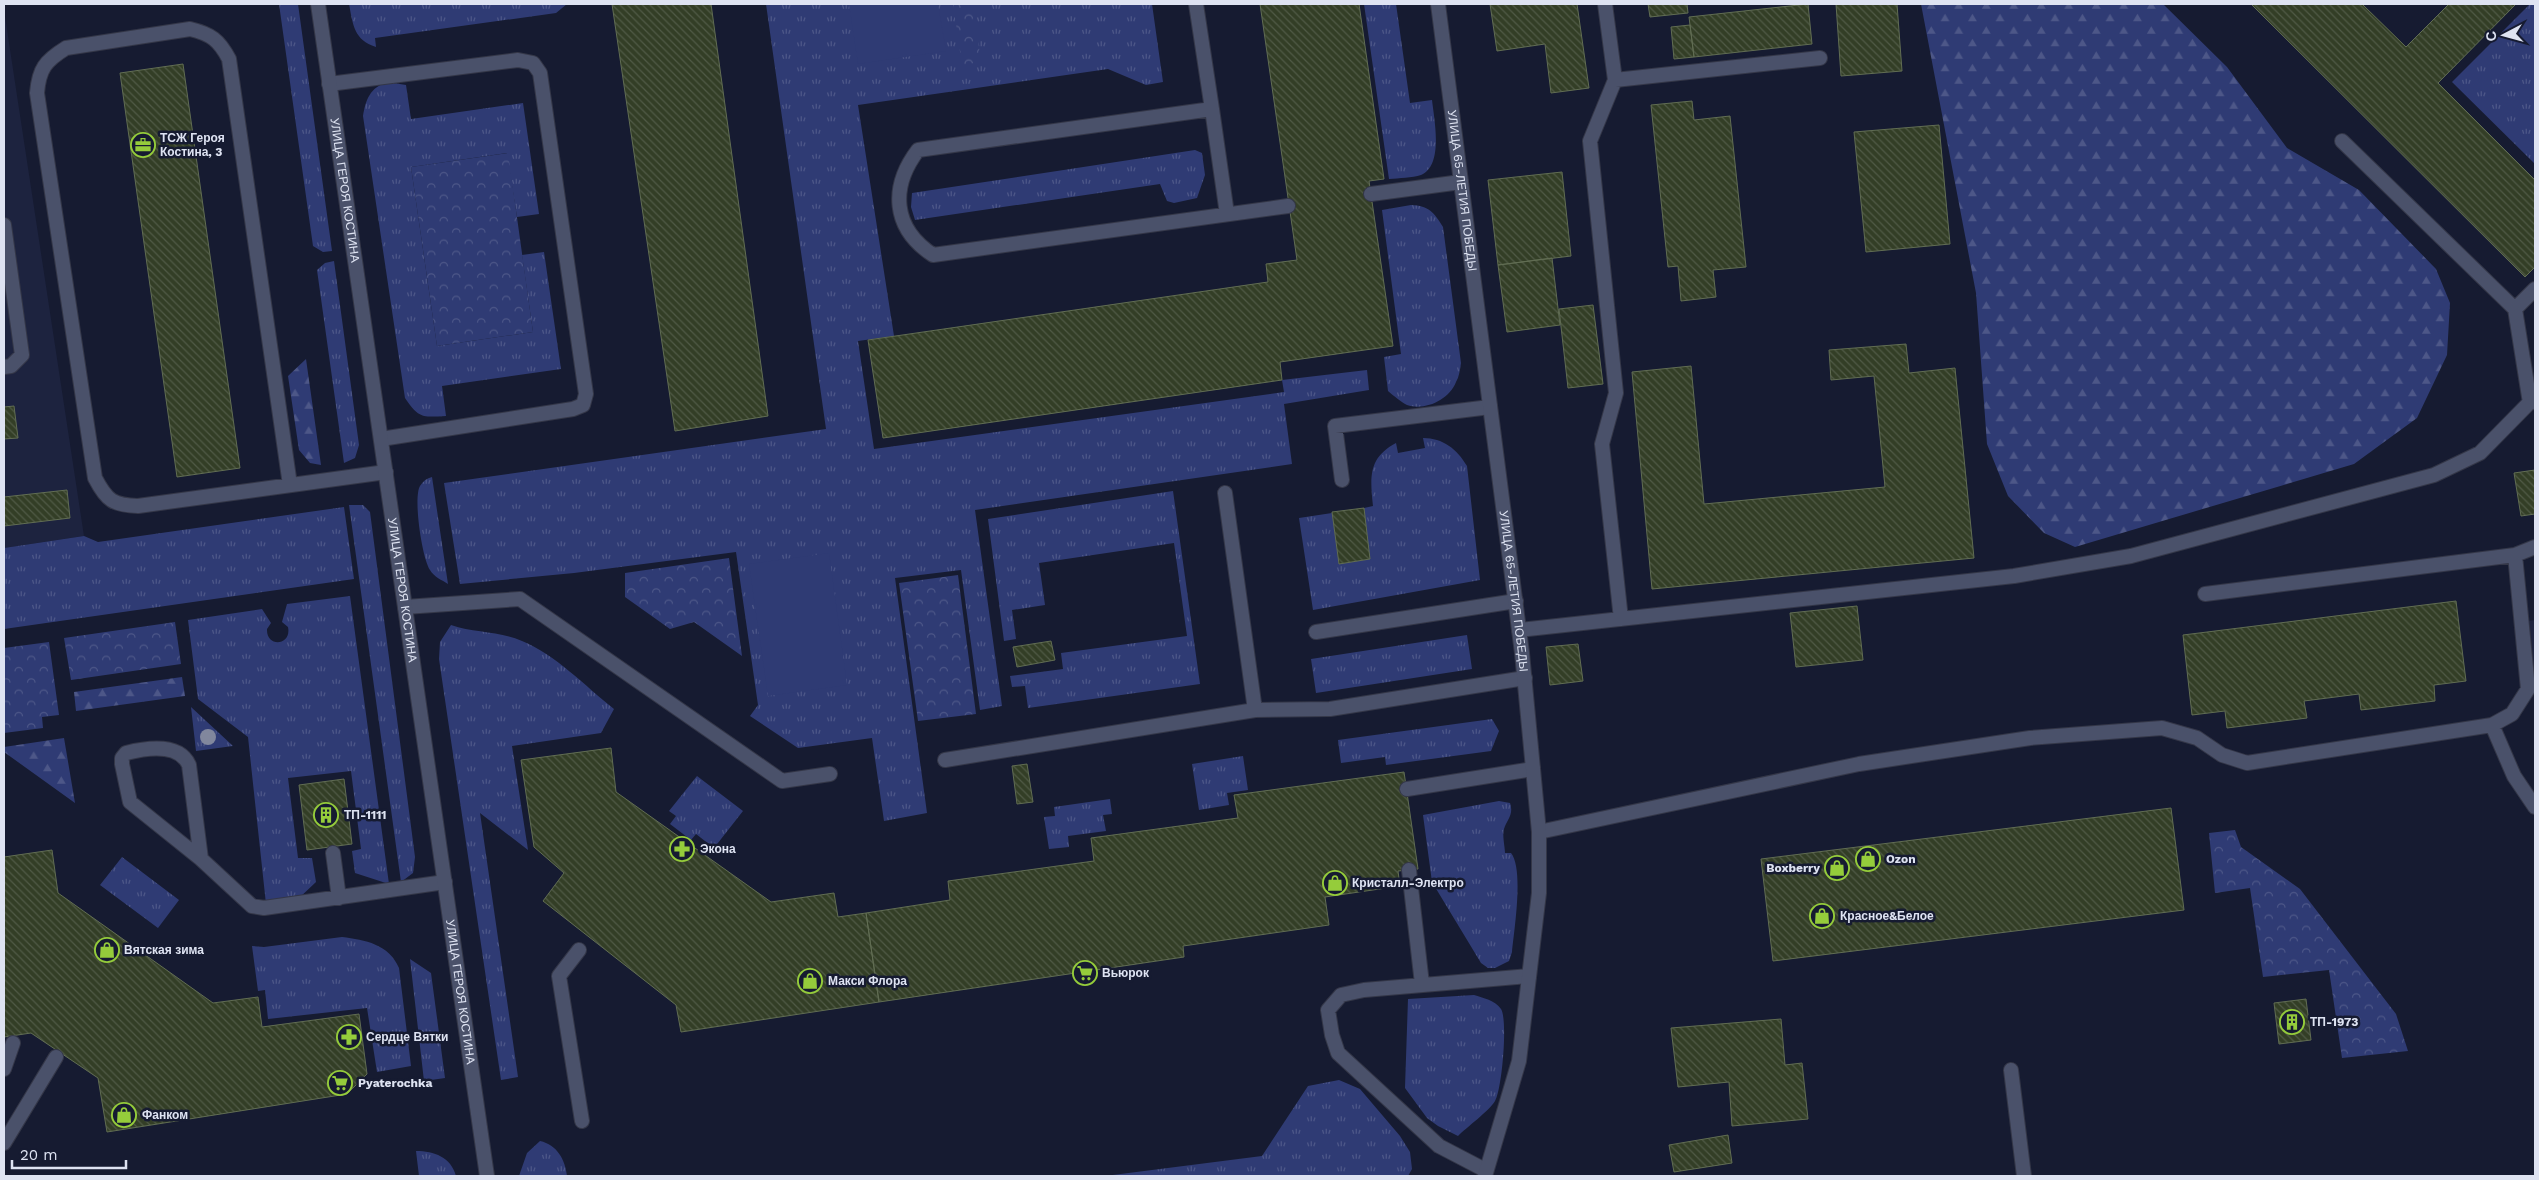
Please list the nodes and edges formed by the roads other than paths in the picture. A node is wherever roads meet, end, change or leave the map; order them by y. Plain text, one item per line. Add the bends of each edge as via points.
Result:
1 (318, 4) edge
2 (1196, 4) edge
3 (1438, 4) edge
4 (1605, 4) edge
5 (1820, 58) dead end
6 (1615, 80) junction
7 (329, 84) junction
8 (1212, 109) junction
9 (2342, 141) dead end
10 (1461, 182) junction
11 (1371, 194) dead end
12 (1288, 206) dead end
13 (1227, 214) junction
14 (4, 225) edge
15 (2535, 288) edge
16 (2515, 309) junction
17 (4, 367) edge
18 (2532, 400) edge
19 (1490, 407) junction
20 (381, 439) junction
21 (386, 472) junction
22 (1342, 480) dead end
23 (290, 485) junction
24 (1225, 493) dead end
25 (2535, 547) edge
26 (2515, 555) junction
27 (2205, 594) dead end
28 (1516, 601) junction
29 (406, 607) junction
30 (1621, 619) junction
31 (1519, 630) junction
32 (1316, 632) dead end
33 (1525, 678) junction
34 (2528, 689) junction
35 (2535, 702) edge
36 (1255, 710) junction
37 (2492, 725) junction
38 (945, 760) dead end
39 (1533, 769) junction
40 (830, 774) dead end
41 (1407, 789) dead end
42 (2535, 807) edge
43 (1539, 832) junction
44 (333, 853) dead end
45 (201, 859) junction
46 (1410, 870) dead end
47 (445, 882) junction
48 (339, 898) junction
49 (578, 950) dead end
50 (1529, 976) junction
51 (1422, 984) junction
52 (13, 1043) dead end
53 (56, 1056) dead end
54 (4, 1068) edge
55 (2011, 1070) dead end
56 (582, 1121) dead end
57 (4, 1143) edge
58 (1481, 1174) edge
59 (487, 1176) edge
60 (2024, 1176) edge

1 - 7 street, УЛИЦА ГЕРОЯ КОСТИНА
2 - 8 street
3 - 10 street, УЛИЦА 65-ЛЕТИЯ ПОБЕДЫ
4 - 6 street
5 - 6 street
6 - 30 street via 1590,142 1616,393 1602,444
7 - 20 street, УЛИЦА ГЕРОЯ КОСТИНА
7 - 20 street via 518,60 533,63 540,73 586,394 583,405
8 - 13 street
8 - 13 street via 918,150 906,166 900,187 899,209 908,231 921,247 933,255
9 - 16 street
10 - 11 street
10 - 19 street, УЛИЦА 65-ЛЕТИЯ ПОБЕДЫ
12 - 13 street
14 - 17 street via 22,356 11,366
15 - 16 street
16 - 18 street
18 - 30 street via 2480,453 2434,475 2131,556 2014,576
19 - 22 street via 1335,426
19 - 28 street, УЛИЦА 65-ЛЕТИЯ ПОБЕДЫ
20 - 21 street, УЛИЦА ГЕРОЯ КОСТИНА
21 - 23 street
21 - 29 street, УЛИЦА ГЕРОЯ КОСТИНА
23 - 23 street via 138,506 118,505 104,495 95,478 37,93 39,73 52,57 66,48 190,29 208,33 221,43 229,59
24 - 36 street
25 - 26 street
26 - 27 street
26 - 34 street
28 - 31 street, УЛИЦА 65-ЛЕТИЯ ПОБЕДЫ
28 - 32 street
29 - 40 street via 520,598 782,781
29 - 47 street, УЛИЦА ГЕРОЯ КОСТИНА
30 - 31 street
31 - 33 street, УЛИЦА 65-ЛЕТИЯ ПОБЕДЫ
33 - 36 street via 1330,709
33 - 39 street, УЛИЦА 65-ЛЕТИЯ ПОБЕДЫ
34 - 35 street
34 - 37 street via 2512,714
36 - 38 street
37 - 42 street via 2514,776
37 - 43 street via 2247,763 2222,755 2197,738 2162,728 2030,738 1859,764
39 - 41 street
39 - 43 street, УЛИЦА 65-ЛЕТИЯ ПОБЕДЫ
43 - 50 street, УЛИЦА 65-ЛЕТИЯ ПОБЕДЫ via 1539,893
44 - 48 street
45 - 45 street via 186,758 169,749 126,753 122,764 130,802
45 - 48 street via 252,906 264,908
46 - 51 street
47 - 48 street
47 - 59 street, УЛИЦА ГЕРОЯ КОСТИНА
49 - 56 street via 559,976
50 - 51 street
50 - 58 street, УЛИЦА 65-ЛЕТИЯ ПОБЕДЫ via 1518,1061 1495,1145
51 - 58 street via 1341,995 1328,1010 1332,1035 1338,1053 1439,1146
52 - 54 street
53 - 57 street
55 - 60 street

